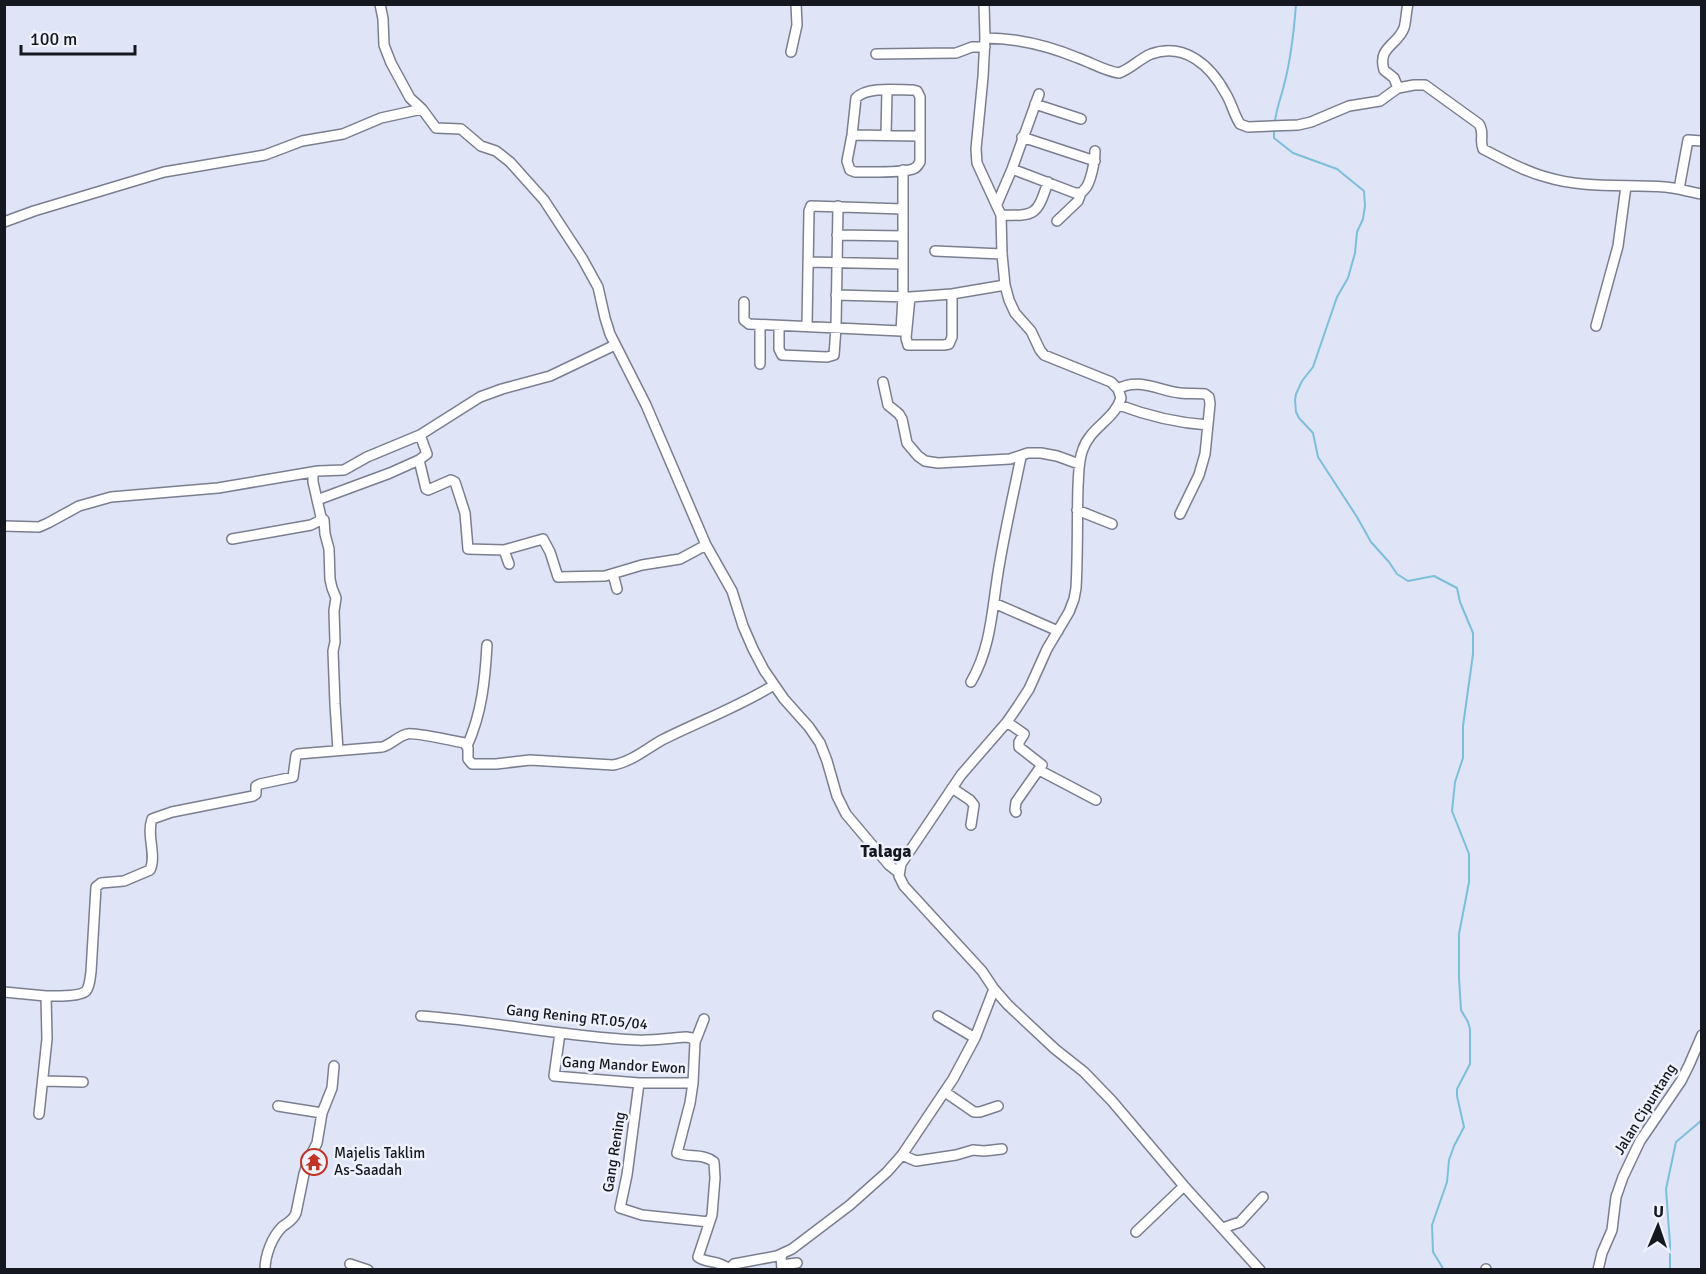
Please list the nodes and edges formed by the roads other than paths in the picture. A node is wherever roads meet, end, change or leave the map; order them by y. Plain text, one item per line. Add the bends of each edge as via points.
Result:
1 (380, 4) edge
2 (796, 4) edge
3 (984, 4) edge
4 (1408, 4) edge
5 (985, 43) junction
6 (791, 52) dead end
7 (876, 54) dead end
8 (1398, 88) junction
9 (887, 90) junction
10 (1039, 94) dead end
11 (1035, 104) junction
12 (422, 109) junction
13 (1081, 119) dead end
14 (852, 135) junction
15 (886, 135) junction
16 (920, 136) junction
17 (1022, 137) junction
18 (1701, 141) edge
19 (1012, 169) junction
20 (903, 170) junction
21 (1048, 182) junction
22 (1626, 186) junction
23 (1679, 189) junction
24 (1081, 193) junction
25 (1701, 194) edge
26 (997, 204) junction
27 (838, 206) junction
28 (903, 209) junction
29 (1001, 214) junction
30 (1057, 220) dead end
31 (4, 222) edge
32 (837, 235) junction
33 (903, 236) junction
34 (934, 251) dead end
35 (1002, 254) junction
36 (808, 262) junction
37 (836, 264) junction
38 (903, 264) junction
39 (1005, 285) junction
40 (952, 294) junction
41 (836, 296) junction
42 (906, 297) junction
43 (744, 302) dead end
44 (760, 325) junction
45 (779, 326) junction
46 (807, 326) junction
47 (1596, 326) dead end
48 (836, 327) junction
49 (904, 331) junction
50 (615, 345) junction
51 (760, 364) dead end
52 (883, 382) dead end
53 (1118, 389) junction
54 (1119, 405) junction
55 (1208, 425) junction
56 (420, 435) junction
57 (1021, 457) junction
58 (419, 460) junction
59 (1079, 464) junction
60 (313, 472) junction
61 (317, 501) junction
62 (1077, 510) junction
63 (1180, 514) dead end
64 (321, 517) junction
65 (1112, 524) dead end
66 (4, 526) edge
67 (232, 539) dead end
68 (706, 545) junction
69 (504, 550) junction
70 (509, 564) dead end
71 (613, 574) junction
72 (617, 589) dead end
73 (994, 603) junction
74 (1058, 631) junction
75 (487, 645) dead end
76 (971, 682) dead end
77 (774, 685) junction
78 (1007, 722) junction
79 (467, 746) junction
80 (338, 750) junction
81 (1039, 770) junction
82 (952, 788) junction
83 (1096, 800) dead end
84 (1016, 812) dead end
85 (971, 825) dead end
86 (898, 872) junction
87 (994, 989) junction
88 (4, 992) edge
89 (46, 996) junction
90 (421, 1016) dead end
91 (938, 1016) dead end
92 (704, 1020) dead end
93 (560, 1033) junction
94 (1701, 1035) edge
95 (975, 1038) junction
96 (695, 1042) junction
97 (334, 1066) dead end
98 (44, 1081) junction
99 (83, 1082) dead end
100 (639, 1083) junction
101 (693, 1083) junction
102 (945, 1092) junction
103 (278, 1106) dead end
104 (998, 1106) dead end
105 (322, 1113) junction
106 (39, 1114) dead end
107 (1002, 1149) dead end
108 (902, 1155) junction
109 (1184, 1186) junction
110 (1263, 1197) dead end
111 (710, 1222) junction
112 (1223, 1228) junction
113 (1136, 1232) dead end
114 (782, 1263) edge
115 (797, 1263) dead end
116 (350, 1264) dead end
117 (265, 1269) edge
118 (368, 1269) edge
119 (729, 1269) edge
120 (1260, 1269) edge
121 (1598, 1269) edge

1 - 12 street via 386,50 407,94
2 - 6 street via 797,26
3 - 5 street
4 - 8 street via 1404,28 1383,59 1384,70
5 - 7 street via 956,53
5 - 8 street via 1000,38 1034,44 1119,73 1153,54 1184,52 1200,62 1220,84 1242,126 1311,122 1348,106 1380,100
5 - 26 street via 976,157
8 - 22 street via 1425,86 1479,124 1483,148 1516,166 1567,182
9 - 14 street via 858,95
9 - 15 street
9 - 16 street via 920,93
10 - 11 street
11 - 13 street
11 - 17 street
12 - 31 street via 381,118 343,134 302,141 265,155 164,172
12 - 50 street via 436,128 461,129 481,146 499,152 544,200 594,280
14 - 15 street
14 - 20 street via 847,161 850,170
15 - 16 street
16 - 20 street via 920,162 915,168
17 - 19 street
17 - 24 street via 1095,156 1086,190
18 - 23 street via 1688,140
19 - 21 street
19 - 26 street
20 - 28 street
21 - 24 street
21 - 29 street via 1035,211 1026,215
22 - 23 street
22 - 47 street via 1621,232
23 - 25 street
24 - 30 street via 1078,201
26 - 29 street
27 - 28 street
27 - 32 street
27 - 36 street via 809,208
28 - 33 street
29 - 35 street
32 - 33 street
32 - 37 street
33 - 38 street
34 - 35 street
35 - 39 street
36 - 37 street
36 - 46 street
37 - 38 street
37 - 41 street
38 - 42 street
39 - 40 street
39 - 53 street via 1011,306 1044,355 1105,379
40 - 42 street
40 - 49 street via 949,344 908,345
41 - 42 street
41 - 48 street
42 - 49 street
43 - 44 street via 744,320
44 - 45 street
44 - 51 street
45 - 46 street
45 - 48 street via 780,352 785,356 832,357
46 - 48 street
48 - 49 street
50 - 56 street via 549,376 480,397
50 - 68 street via 646,405
52 - 57 street via 888,405 901,416 907,443 922,459 939,463
53 - 54 street
53 - 55 street via 1136,384 1207,394
54 - 55 street via 1160,418
54 - 59 street via 1087,441
55 - 63 street via 1203,464
56 - 58 street via 427,454
56 - 60 street via 347,469
57 - 59 street via 1041,453
57 - 73 street
58 - 61 street
58 - 69 street via 426,489 455,482 466,518 468,549
59 - 62 street
60 - 61 street
60 - 66 street via 218,488 111,497 79,506 39,527
61 - 64 street
62 - 65 street
62 - 74 street via 1076,593
64 - 67 street via 311,525
64 - 80 street via 336,598 333,651
68 - 71 street via 680,559
68 - 77 street via 728,583 745,632
69 - 70 street
69 - 71 street via 543,540 559,578
71 - 72 street
73 - 74 street
73 - 76 street via 985,652
74 - 78 street via 1029,689
75 - 79 street via 482,700
77 - 79 street via 619,764 530,760 472,764
77 - 86 street via 820,743 846,814
78 - 81 street via 1023,732 1019,747 1041,763
78 - 82 street
79 - 80 street via 464,742 410,734 385,746
80 - 89 street via 296,755 293,777 260,784 253,796 152,819 150,870 124,881 96,886 92,972 86,991
81 - 83 street
81 - 84 street via 1016,802
82 - 85 street via 974,805
82 - 86 street
86 - 87 street via 901,883
87 - 95 street
87 - 109 street via 1098,1085
88 - 89 street
89 - 98 street
90 - 93 street, Gang Rening RT.05/04
91 - 95 street
92 - 96 street
93 - 96 street, Gang Rening RT.05/04 via 637,1040 691,1037
93 - 100 street, Gang Mandor Ewon via 554,1076
94 - 121 street, Jalan Cipuntang via 1681,1081 1640,1141 1623,1177 1612,1230
95 - 102 street
96 - 101 street
97 - 105 street via 332,1088
98 - 99 street
98 - 106 street
100 - 101 street, Gang Mandor Ewon
100 - 111 street, Gang Rening via 620,1208 642,1215
101 - 111 street via 677,1153 714,1162
102 - 104 street via 974,1112
102 - 108 street
103 - 105 street
105 - 117 street via 294,1219 280,1229 270,1247
107 - 108 street via 973,1150 916,1161
108 - 114 street
109 - 112 street
109 - 113 street
110 - 112 street via 1240,1222
111 - 119 street via 699,1259 720,1262
112 - 120 street
114 - 115 street
114 - 119 street via 770,1258 734,1264
116 - 118 street

